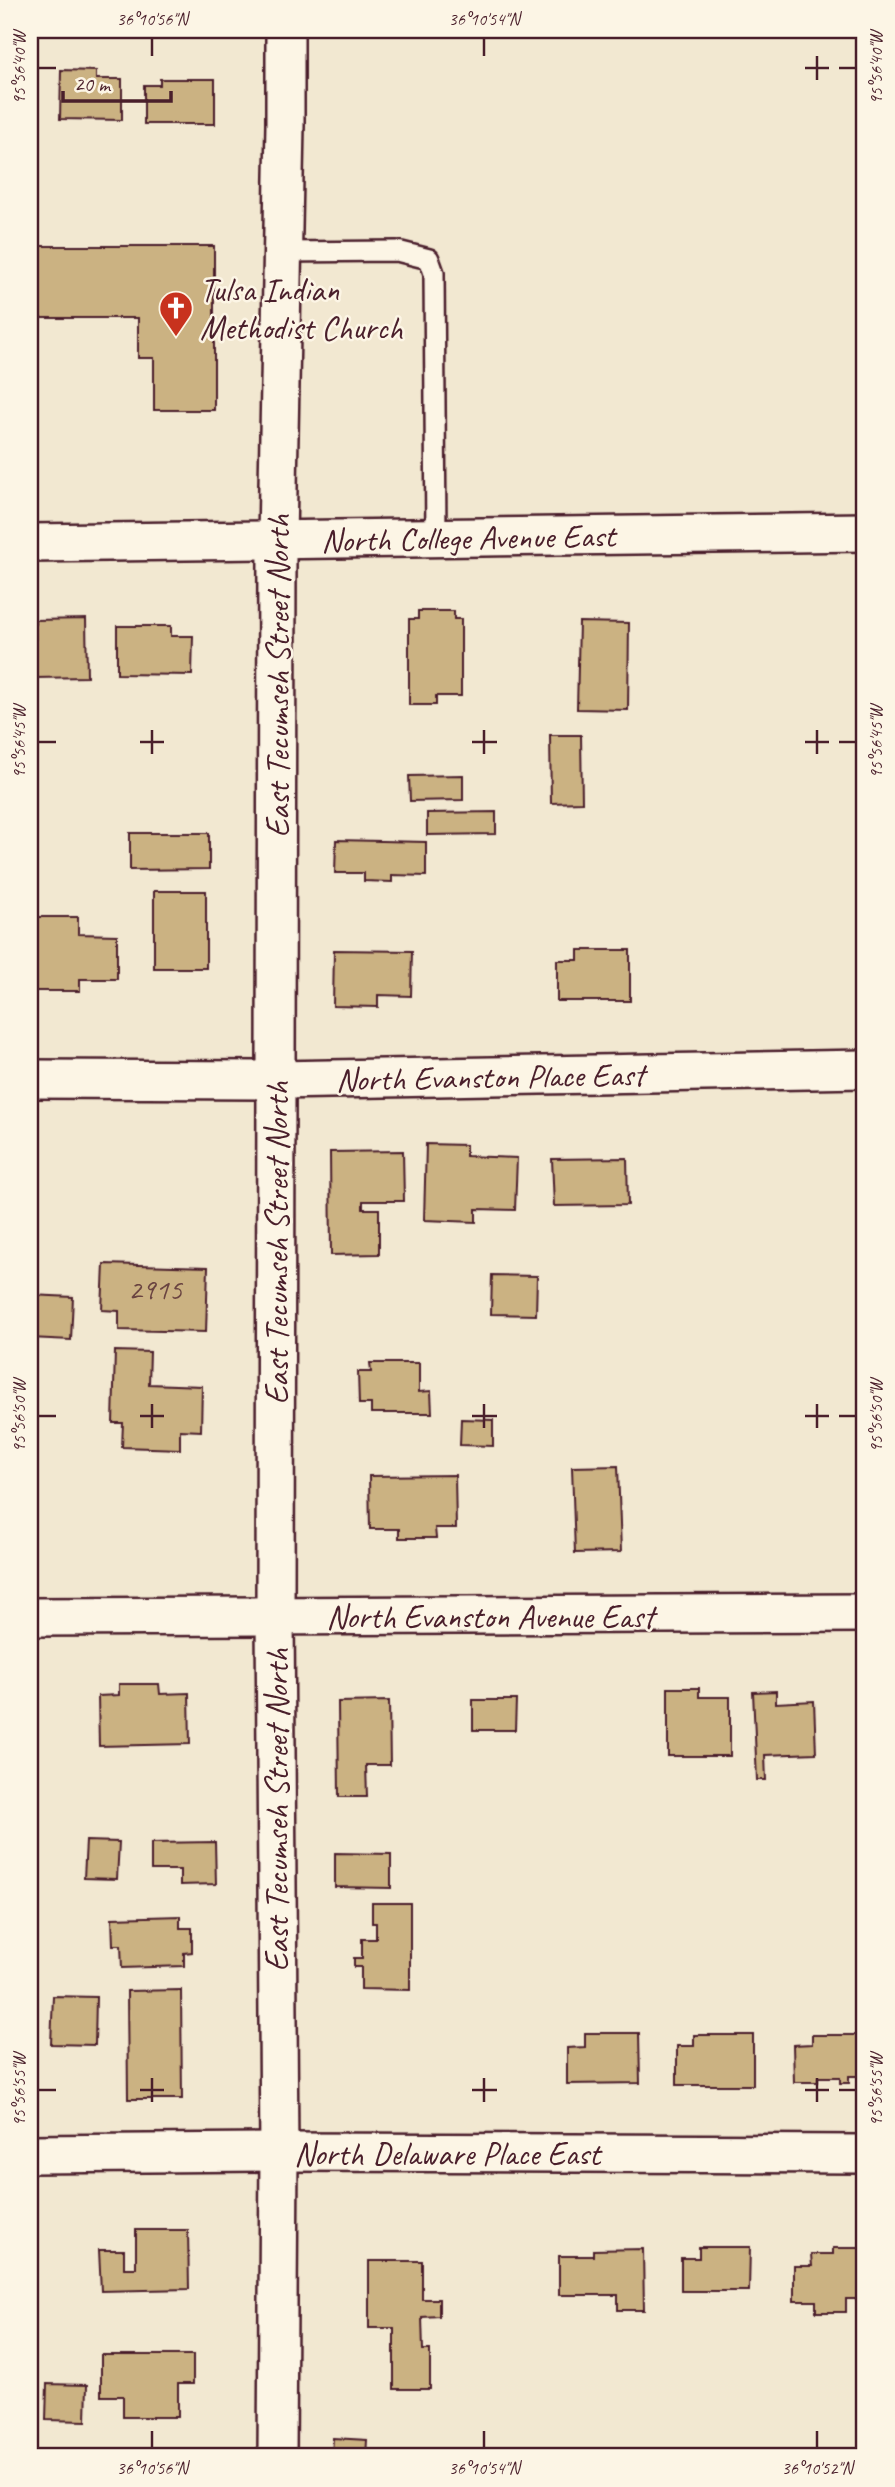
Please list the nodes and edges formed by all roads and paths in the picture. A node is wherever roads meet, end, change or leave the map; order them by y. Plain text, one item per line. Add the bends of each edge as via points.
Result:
1 (285, 30) edge
2 (282, 252) junction
3 (865, 533) edge
4 (436, 537) junction
5 (276, 539) junction
6 (30, 543) edge
7 (865, 1069) edge
8 (30, 1079) edge
9 (277, 1080) junction
10 (865, 1613) edge
11 (30, 1617) edge
12 (275, 1617) junction
13 (279, 2152) junction
14 (30, 2154) edge
15 (865, 2154) edge
16 (277, 2457) edge

1 - 2 street, East Tecumseh Street North
2 - 4 lane via 397,251 429,259 434,273
2 - 5 street, East Tecumseh Street North
3 - 4 street, North College Avenue East
4 - 5 street, North College Avenue East
5 - 6 street, North College Avenue East
5 - 9 street, East Tecumseh Street North
7 - 9 street, North Evanston Place East
8 - 9 street, North Evanston Place East
9 - 12 street, East Tecumseh Street North
10 - 12 street, North Evanston Avenue East
11 - 12 street, North Evanston Avenue East
12 - 13 street, East Tecumseh Street North
13 - 14 street, North Delaware Place East
13 - 15 street, North Delaware Place East
13 - 16 street, East Tecumseh Street North

